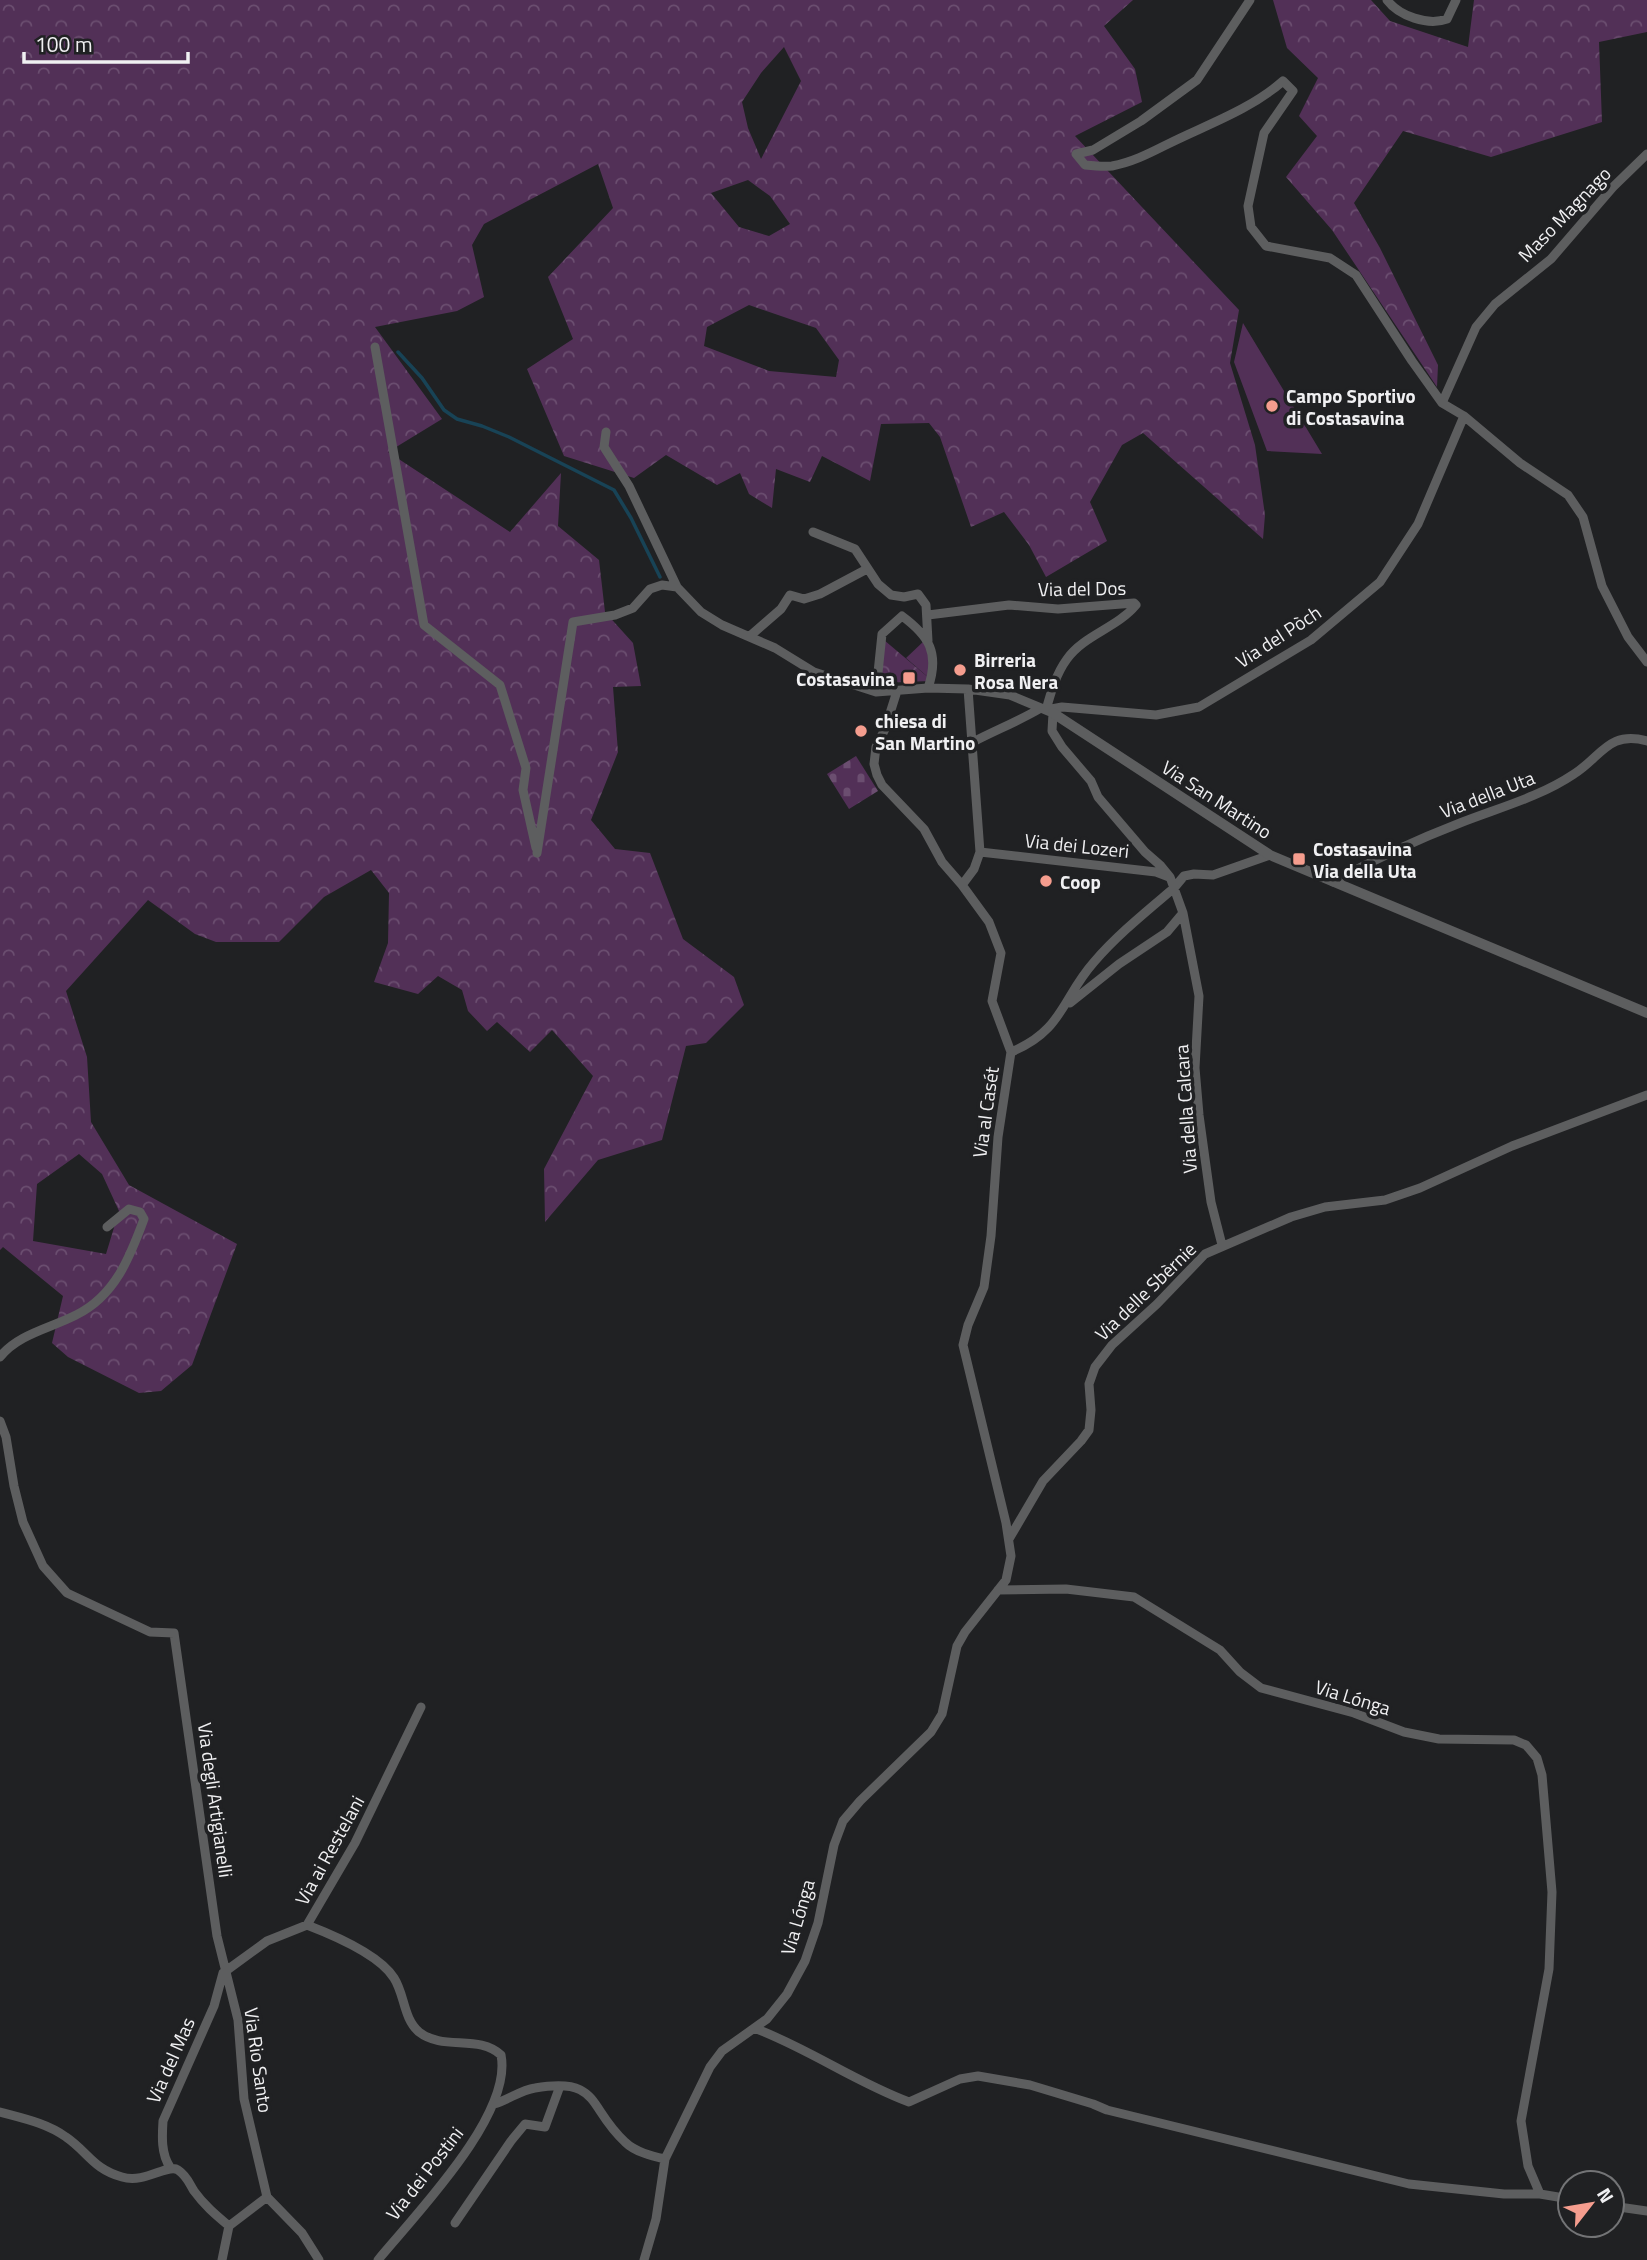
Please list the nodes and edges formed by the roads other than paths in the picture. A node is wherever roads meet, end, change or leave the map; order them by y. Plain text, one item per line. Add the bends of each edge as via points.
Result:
1 (1250, 0) edge
2 (1387, 0) edge
3 (1456, 0) edge
4 (1647, 154) edge
5 (375, 347) dead end
6 (1443, 402) junction
7 (1464, 416) junction
8 (606, 432) dead end
9 (813, 532) dead end
10 (867, 569) junction
11 (677, 587) junction
12 (928, 615) junction
13 (750, 636) junction
14 (928, 641) junction
15 (1647, 662) edge
16 (928, 688) junction
17 (968, 689) junction
18 (898, 691) junction
19 (876, 692) junction
20 (1047, 710) junction
21 (1647, 741) edge
22 (973, 742) junction
23 (980, 852) junction
24 (1270, 855) junction
25 (1170, 877) junction
26 (1333, 882) junction
27 (962, 885) junction
28 (1174, 888) junction
29 (1183, 913) junction
30 (1064, 1009) junction
31 (1647, 1013) edge
32 (1011, 1052) junction
33 (1647, 1095) edge
34 (107, 1227) dead end
35 (1223, 1245) junction
36 (0, 1357) edge
37 (0, 1421) edge
38 (1009, 1539) junction
39 (998, 1590) junction
40 (421, 1707) dead end
41 (307, 1925) junction
42 (227, 1971) junction
43 (754, 2028) junction
44 (560, 2086) junction
45 (494, 2104) junction
46 (0, 2112) edge
47 (665, 2159) junction
48 (170, 2167) junction
49 (1540, 2194) junction
50 (267, 2197) junction
51 (1556, 2197) edge
52 (1626, 2208) edge
53 (1647, 2211) edge
54 (455, 2223) dead end
55 (229, 2226) junction
56 (222, 2260) edge
57 (319, 2260) edge
58 (378, 2260) edge
59 (644, 2260) edge

1 - 6 street via 1197,80 1093,150 1076,153 1085,165 1110,167 1145,157 1202,130 1283,81 1293,91 1264,133 1248,206 1251,227 1265,247 1331,258 1356,275
2 - 3 street via 1412,18 1439,22 1447,19
4 - 6 street, Maso Magnago via 1551,259 1495,304 1476,327
5 - 11 street via 424,625 500,685 526,768 523,790 537,853 573,622 615,615 633,608 650,589
6 - 7 street
7 - 15 street via 1520,463 1568,495 1583,517 1602,586
7 - 20 street, Via del Pòch via 1418,524 1380,582 1311,640 1199,707 1156,715 1062,707
8 - 11 street via 604,447 629,486
9 - 10 street via 855,549
10 - 12 street via 891,595 918,594
10 - 13 street via 820,594 804,599 790,595
11 - 13 street via 701,612
12 - 14 street
12 - 20 street, Via del Dos via 1009,606 1058,609 1134,603 1126,617 1068,658 1053,684
13 - 19 street via 814,672
14 - 16 street via 933,671
14 - 19 street via 902,615 882,634
16 - 17 street, Via San Martino
16 - 18 street, Via San Martino
17 - 20 street, Via San Martino via 1010,695
17 - 22 street
18 - 19 street, Via San Martino
18 - 27 street, Via al Casét via 876,747 877,775 924,829 942,862
20 - 22 street
20 - 24 street, Via San Martino
20 - 25 street, Via della Calcara via 1052,731 1091,780 1098,797
21 - 26 street, Via della Uta via 1632,737 1610,743 1556,786 1419,839
22 - 23 street
23 - 25 street, Via dei Lozeri
23 - 27 street
24 - 26 street, Via San Martino
24 - 28 street via 1213,875 1184,876
25 - 28 street, Via della Calcara
26 - 31 street, Via San Martino
27 - 32 street, Via al Casét via 989,922 1000,953 992,1000
28 - 29 street, Via della Calcara
28 - 30 street via 1093,963
29 - 30 street via 1167,932
29 - 35 street, Via della Calcara via 1199,996 1195,1068 1199,1115 1211,1202
30 - 32 street via 1040,1036
32 - 38 street, Via al Casét via 984,1287 964,1345
33 - 35 street, Via delle Sbèrnie via 1512,1146 1420,1188 1385,1200 1325,1207
34 - 36 street via 129,1209 140,1212 144,1219 114,1286 78,1314 8,1347
35 - 38 street, Via delle Sbèrnie via 1205,1254 1095,1367 1089,1384 1089,1430 1043,1481
37 - 42 street, Via degli Artigianelli via 23,1522 43,1566 67,1593 150,1632 174,1633 217,1936
38 - 39 street, Via Lónga via 1009,1570
39 - 43 street, Via Lónga via 957,1646 942,1714 931,1732 843,1821 805,1961 787,1994
39 - 49 street, Via Lónga via 1066,1589 1134,1597 1220,1650 1261,1688 1405,1732 1439,1739 1514,1740 1526,1745 1542,1775 1552,1892 1549,1969 1521,2121 1528,2166
40 - 41 street, Via ai Restelani via 355,1843
41 - 42 street, Via ai Restelani via 267,1941
41 - 45 street, Via dei Postini via 339,1937 382,1965 394,1978 407,2014 419,2031 438,2040 477,2043 501,2055 503,2066
42 - 48 street, Via del Mas via 163,2121 162,2138
42 - 50 street, Via Rio Santo via 238,2020 244,2099
43 - 47 street, Via Lónga via 722,2051 710,2067
43 - 49 street via 909,2102 960,2078 978,2076 1030,2085 1107,2110 1409,2184
44 - 45 street via 532,2088
44 - 47 street via 576,2086 592,2097 626,2144
44 - 54 street via 545,2127 525,2124
45 - 58 street, Via dei Postini via 465,2154
46 - 48 street via 67,2137 108,2173 140,2179
47 - 59 street, Via Lónga
48 - 55 street via 187,2176 211,2212
49 - 51 street
50 - 55 street
50 - 57 street via 302,2233
52 - 53 street
55 - 56 street

